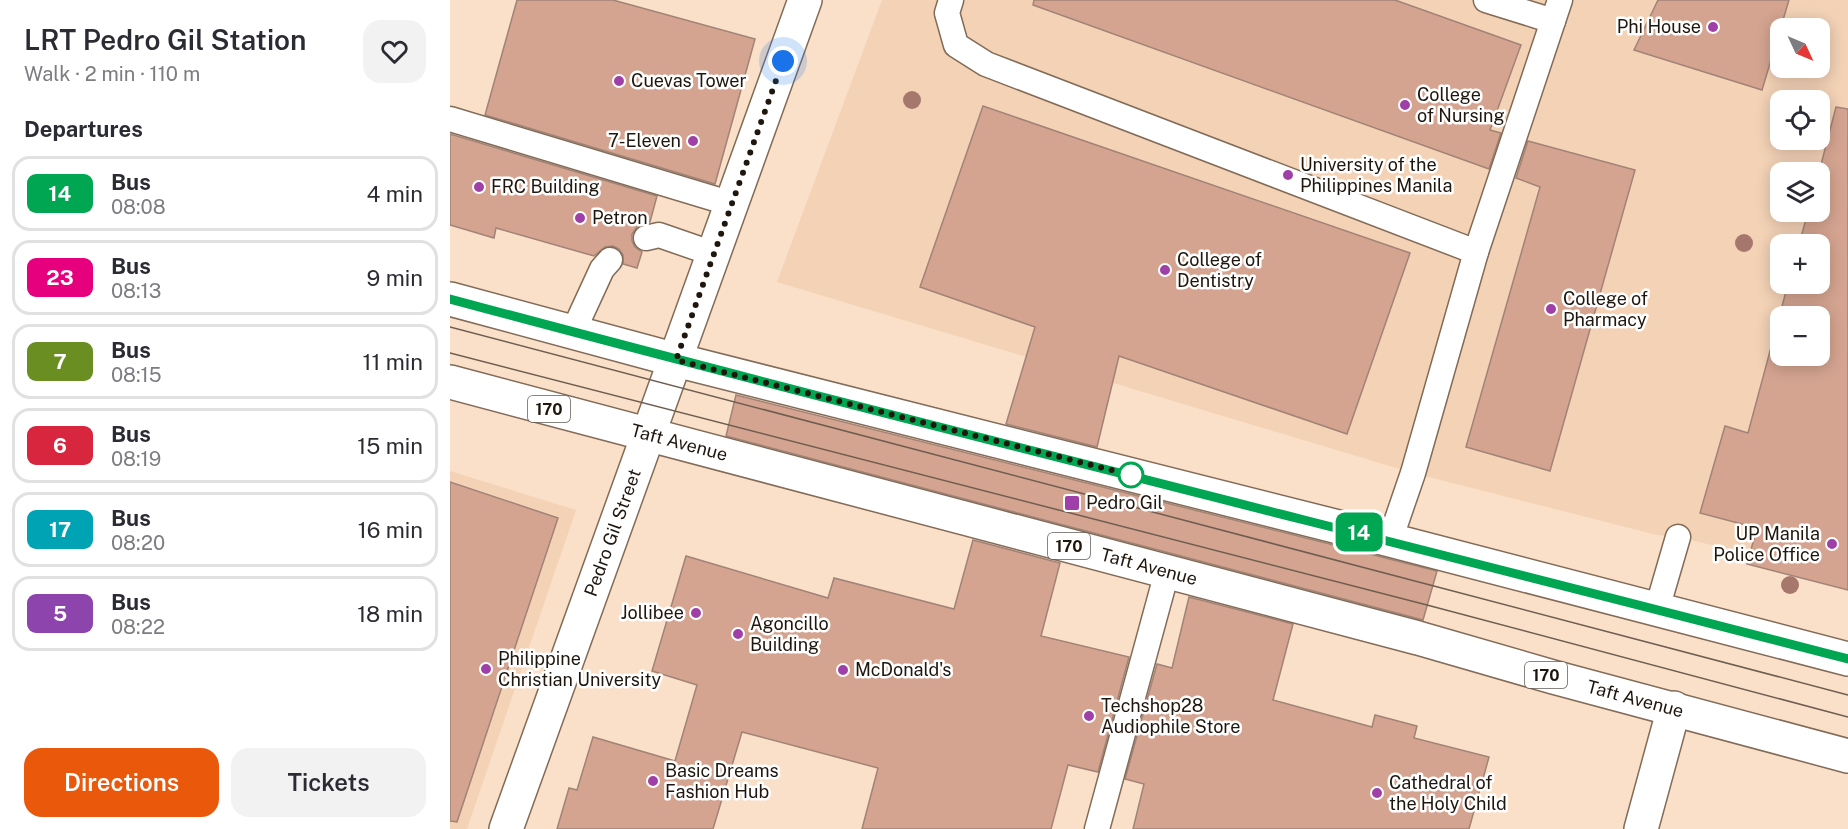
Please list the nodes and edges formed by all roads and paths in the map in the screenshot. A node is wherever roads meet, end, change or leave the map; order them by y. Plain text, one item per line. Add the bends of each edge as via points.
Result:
1 (805, 0) edge
2 (951, 0) edge
3 (1486, 0) edge
4 (1557, 10) edge
5 (450, 119) edge
6 (732, 204) junction
7 (646, 238) dead end
8 (1476, 252) junction
9 (714, 254) junction
10 (610, 261) dead end
11 (450, 299) edge
12 (573, 332) junction
13 (676, 360) junction
14 (450, 382) edge
15 (648, 436) junction
16 (1678, 537) dead end
17 (1390, 540) junction
18 (1167, 572) junction
19 (1657, 609) junction
20 (1848, 659) edge
21 (1674, 708) junction
22 (1848, 756) edge
23 (506, 829) edge
24 (1097, 829) edge
25 (1641, 829) edge

1 - 6 main road, Pedro Gil Street
2 - 8 lane via 947,13 956,45 986,64
3 - 4 lane
4 - 8 lane
5 - 6 lane
6 - 9 main road, Pedro Gil Street
7 - 9 lane via 658,235
8 - 17 lane
9 - 13 main road, Pedro Gil Street
10 - 12 lane via 602,269
11 - 12 main road
12 - 13 main road
13 - 15 main road, Pedro Gil Street
13 - 17 main road
14 - 15 main road, Taft Avenue / 170
15 - 18 main road, Taft Avenue / 170
15 - 23 main road, Pedro Gil Street
16 - 19 lane
17 - 19 main road
18 - 21 main road, Taft Avenue / 170
18 - 24 lane
19 - 20 main road
21 - 22 main road, Taft Avenue / 170
21 - 25 main road

